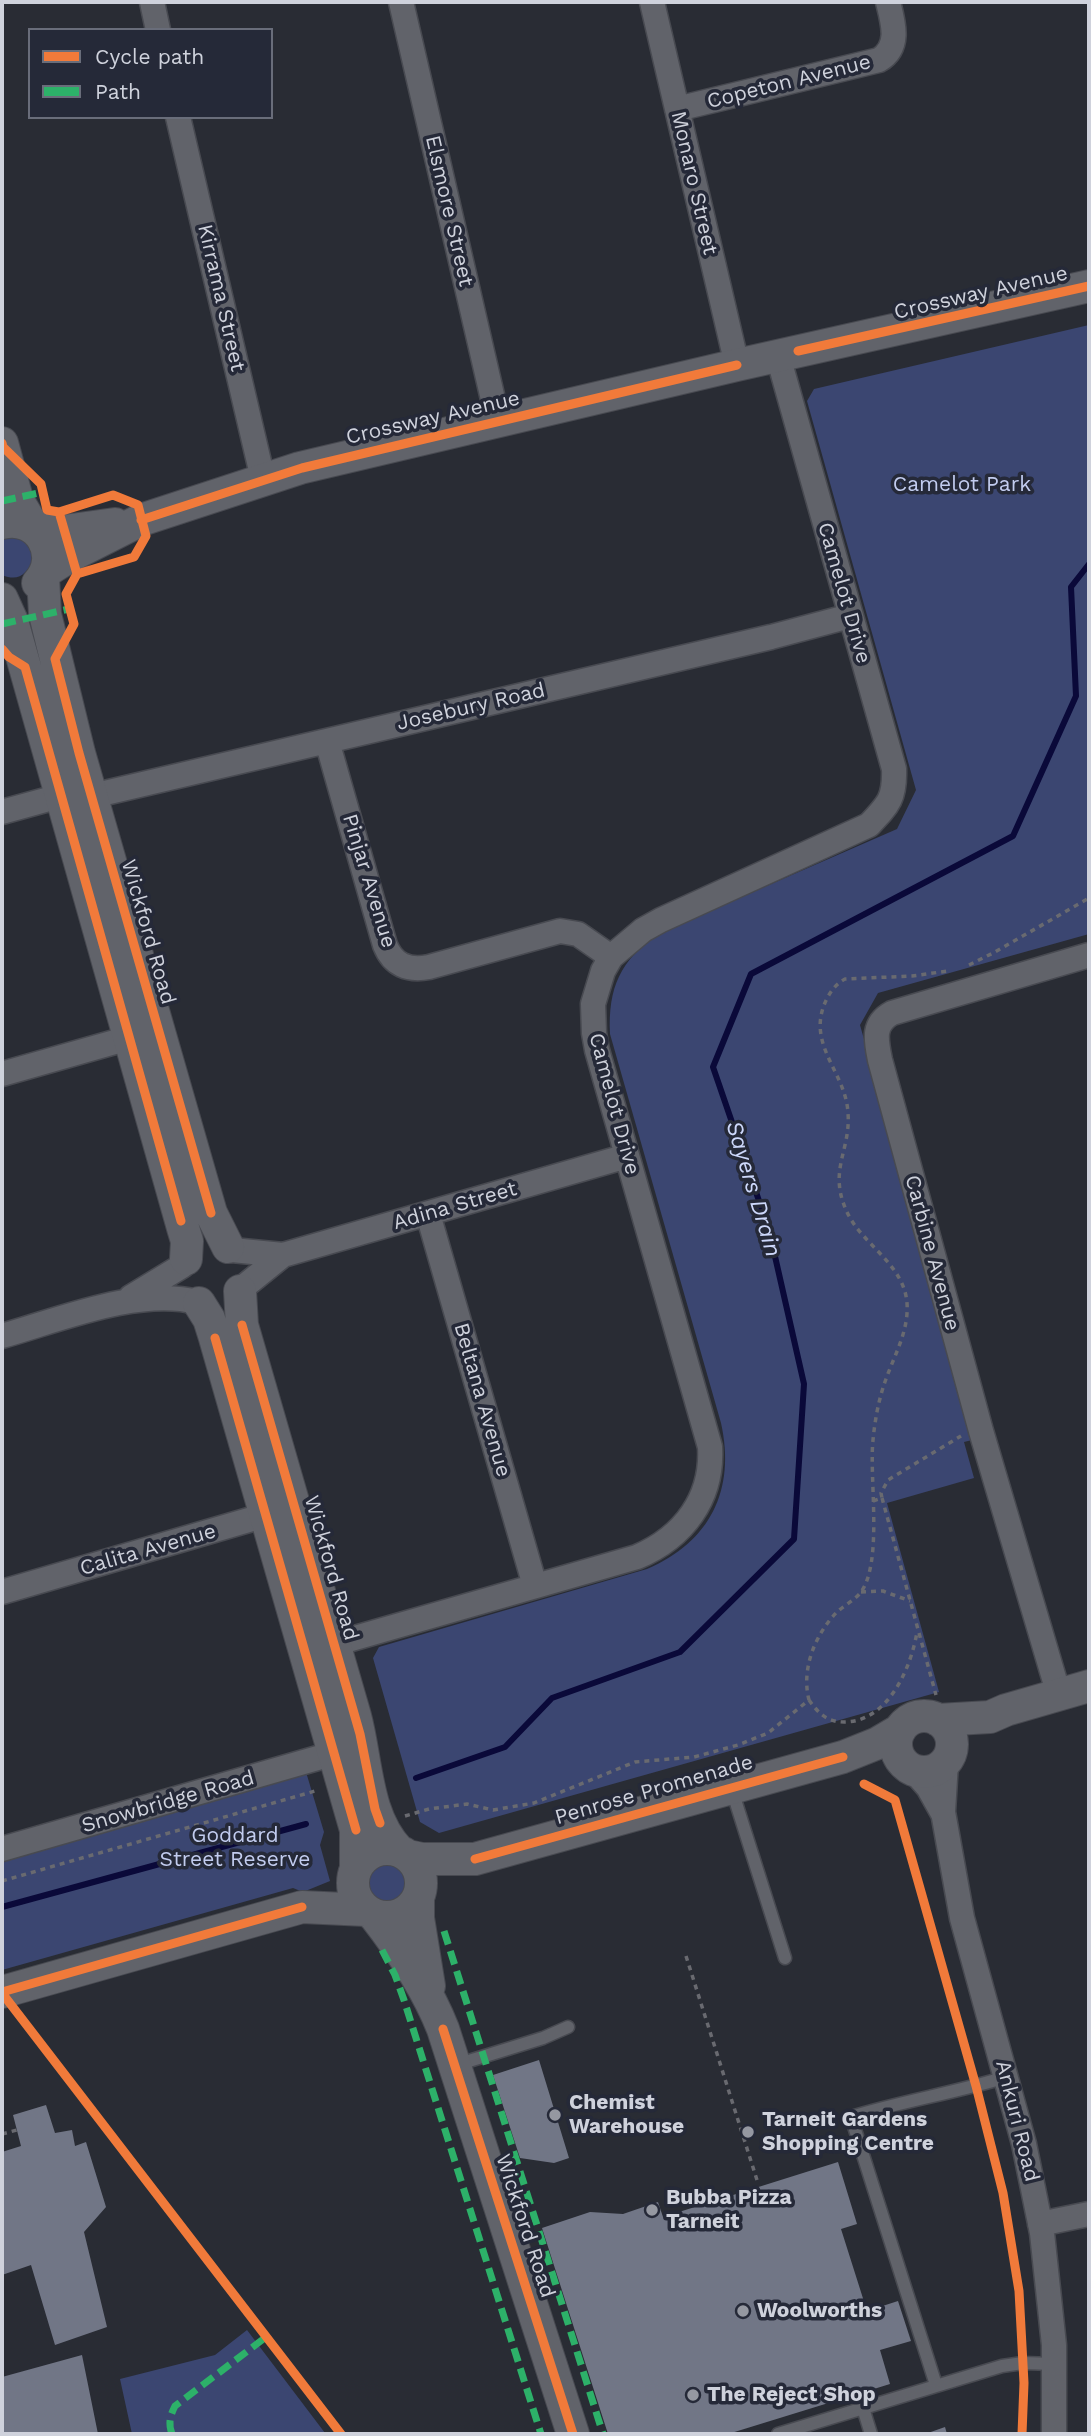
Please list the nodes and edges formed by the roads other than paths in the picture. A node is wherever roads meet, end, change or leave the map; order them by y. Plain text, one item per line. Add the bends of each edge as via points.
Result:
1 (152, 2) edge
2 (401, 2) edge
3 (652, 2) edge
4 (888, 2) edge
5 (158, 28) edge
6 (677, 109) junction
7 (178, 119) edge
8 (1089, 286) edge
9 (778, 356) junction
10 (737, 365) junction
11 (498, 421) junction
12 (2, 443) edge
13 (262, 479) junction
14 (141, 520) junction
15 (2, 523) edge
16 (34, 528) junction
17 (44, 575) junction
18 (2, 590) edge
19 (2, 599) edge
20 (850, 616) junction
21 (327, 741) junction
22 (60, 796) junction
23 (92, 796) junction
24 (2, 812) edge
25 (1089, 956) edge
26 (611, 957) junction
27 (143, 1033) junction
28 (2, 1074) edge
29 (627, 1156) junction
30 (429, 1214) junction
31 (230, 1249) junction
32 (283, 1255) junction
33 (184, 1262) junction
34 (241, 1290) junction
35 (124, 1301) junction
36 (198, 1303) junction
37 (2, 1336) edge
38 (280, 1511) junction
39 (536, 1586) junction
40 (2, 1592) edge
41 (334, 1644) junction
42 (1089, 1686) edge
43 (1059, 1695) junction
44 (937, 1707) junction
45 (990, 1717) junction
46 (900, 1730) junction
47 (335, 1754) junction
48 (843, 1757) junction
49 (948, 1758) junction
50 (911, 1769) junction
51 (731, 1786) junction
52 (943, 1812) junction
53 (2, 1849) edge
54 (403, 1854) junction
55 (475, 1858) junction
56 (356, 1868) junction
57 (418, 1897) junction
58 (302, 1907) junction
59 (370, 1913) junction
60 (785, 1958) dead end
61 (2, 1992) edge
62 (432, 2001) junction
63 (568, 2027) dead end
64 (456, 2066) junction
65 (1006, 2077) junction
66 (1089, 2214) edge
67 (1040, 2224) junction
68 (1054, 2364) junction
69 (936, 2385) junction
70 (863, 2407) junction
71 (573, 2434) edge
72 (778, 2434) edge
73 (871, 2434) edge
74 (1054, 2434) edge

1 - 5 street
2 - 11 street, Elsmore Street
3 - 6 street, Monaro Street
4 - 6 street, Copeton Avenue via 893,43 879,60
6 - 10 street, Monaro Street
7 - 13 street, Kirrama Street
8 - 9 street, Crossway Avenue
9 - 10 street, Crossway Avenue
9 - 20 street, Camelot Drive
10 - 11 street, Crossway Avenue
11 - 13 street, Crossway Avenue
12 - 16 street, Wickford Road via 17,499
13 - 14 street, Crossway Avenue
14 - 16 street, Crossway Avenue via 64,531
14 - 17 street, Crossway Avenue via 70,556
15 - 16 street, Crossway Avenue via 21,522
16 - 17 street, Wickford Road via 48,548
17 - 18 street, Crossway Avenue via 22,592
17 - 23 street, Wickford Road via 45,614
19 - 22 street, Wickford Road
20 - 21 street, Josebury Road
20 - 26 street, Camelot Drive via 894,769 889,805 869,825 643,930
21 - 23 street, Josebury Road
21 - 26 street, Pinjar Avenue via 385,944 397,962 411,969 429,967 561,931 578,934
22 - 24 street
22 - 27 street, Wickford Road
23 - 27 street, Wickford Road
25 - 43 street, Carbine Avenue via 904,1008 884,1017 877,1027 880,1060
26 - 29 street, Camelot Drive via 597,987 592,1017
27 - 28 street
27 - 31 street, Wickford Road via 211,1213
27 - 33 street, Wickford Road via 187,1241
29 - 30 street, Adina Street
29 - 39 street, Camelot Drive via 705,1427 709,1476 691,1517 661,1546
30 - 32 street, Adina Street
30 - 39 street, Beltana Avenue
31 - 32 street, Adina Street
31 - 33 street via 219,1244 200,1246
31 - 34 street via 244,1268
32 - 34 street, Adina Street
33 - 35 street
33 - 36 street via 184,1286
34 - 36 street via 226,1304
34 - 38 street, Wickford Road via 243,1325
35 - 36 street via 160,1298
35 - 37 street
36 - 38 street, Wickford Road via 209,1319
38 - 40 street, Calita Avenue
38 - 41 street, Wickford Road
38 - 47 street, Wickford Road
39 - 41 street, Camelot Drive
41 - 54 street, Wickford Road via 360,1734 374,1809
42 - 43 street
43 - 45 street
44 - 45 street
44 - 46 street
44 - 49 street via 951,1736
45 - 49 street
46 - 48 street, Penrose Promenade
46 - 50 street via 897,1752
47 - 53 street, Snowbridge Road
47 - 56 street, Wickford Road via 356,1830
48 - 50 street, Penrose Promenade via 878,1759
48 - 51 street, Penrose Promenade
49 - 50 street via 930,1772
49 - 52 street, Ankuri Road
50 - 52 street, Ankuri Road
51 - 55 street, Penrose Promenade
51 - 60 lane
52 - 65 street, Ankuri Road via 964,1929
54 - 55 street, Penrose Promenade via 422,1859
54 - 56 street via 386,1849 373,1852
54 - 57 street via 421,1878
55 - 57 street, Penrose Promenade
56 - 58 street
56 - 59 street via 354,1893
57 - 59 street via 403,1913 390,1917
57 - 62 street, Wickford Road
58 - 59 street
58 - 61 street
59 - 62 street, Wickford Road via 397,1945
62 - 64 street, Wickford Road
63 - 64 lane
64 - 71 street, Wickford Road
65 - 67 street, Ankuri Road
65 - 69 lane via 851,2117
66 - 67 street
67 - 68 street, Ankuri Road
68 - 69 lane via 1002,2366
68 - 74 street, Ankuri Road
69 - 70 lane
70 - 72 lane
70 - 73 lane

